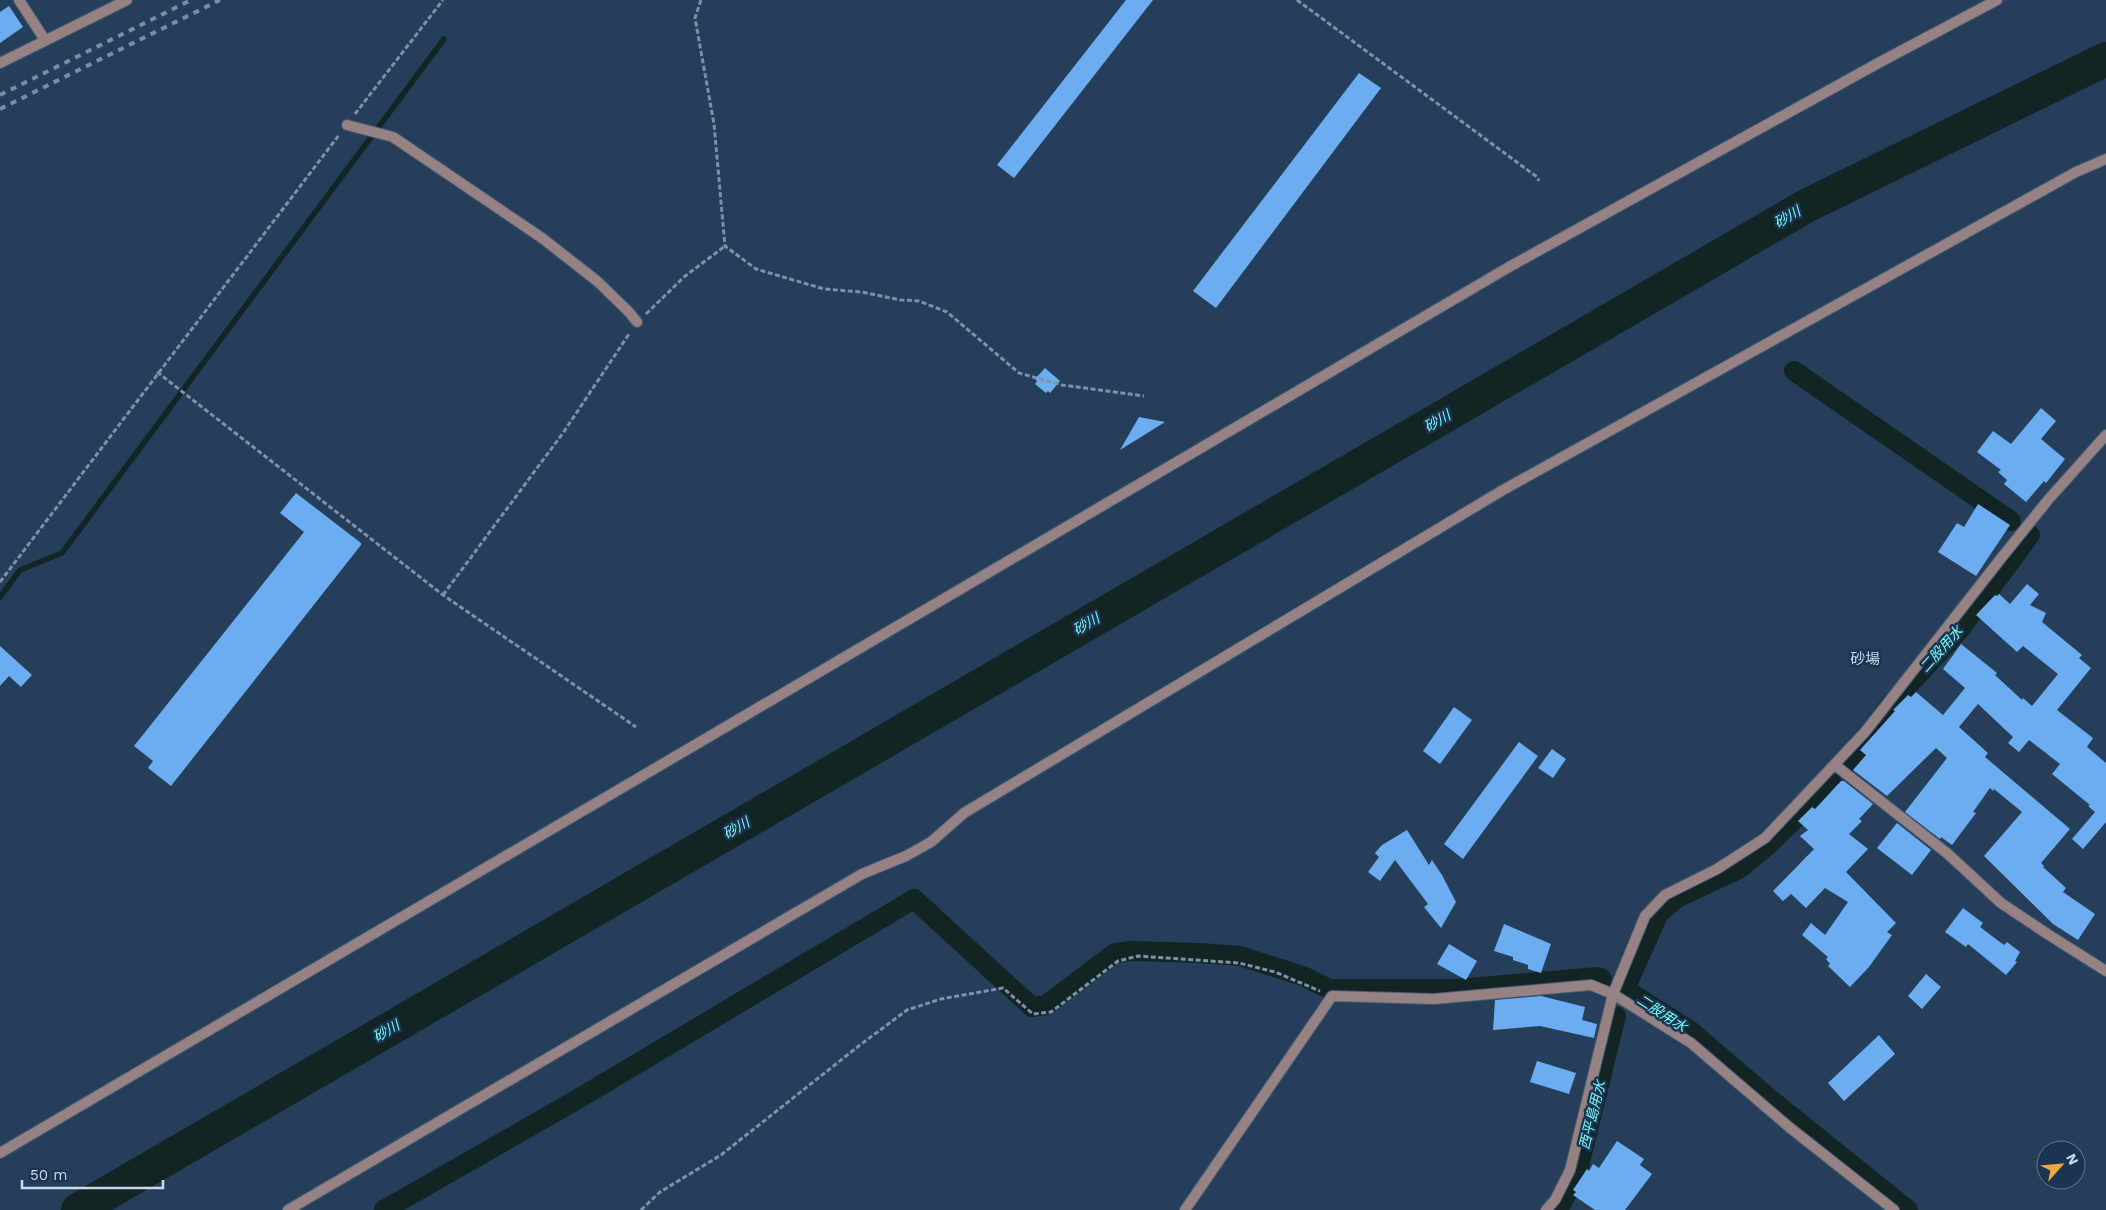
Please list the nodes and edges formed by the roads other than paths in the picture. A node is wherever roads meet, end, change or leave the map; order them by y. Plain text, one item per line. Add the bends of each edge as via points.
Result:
1 (19, 0) edge
2 (127, 0) edge
3 (1997, 0) edge
4 (45, 40) junction
5 (0, 63) edge
6 (347, 125) road end
7 (2106, 159) edge
8 (637, 322) road end
9 (2106, 435) edge
10 (1834, 765) junction
11 (2106, 971) edge
12 (1613, 994) junction
13 (0, 1153) edge
14 (288, 1210) edge
15 (1185, 1210) edge
16 (1546, 1210) edge
17 (1894, 1210) edge

1 - 4 street
2 - 4 street
3 - 13 street via 1509,267
4 - 5 street
6 - 8 street via 393,137 542,238 597,281
7 - 14 street via 2067,177 1503,490 964,813 931,842 862,874
9 - 10 street via 2048,500 1865,732
10 - 11 street via 1948,854 2001,902
10 - 12 street via 1765,838 1717,869 1665,895 1645,916
12 - 15 street via 1592,986 1434,998 1332,996
12 - 16 street via 1570,1170 1555,1200
12 - 17 street via 1691,1042 1789,1127

